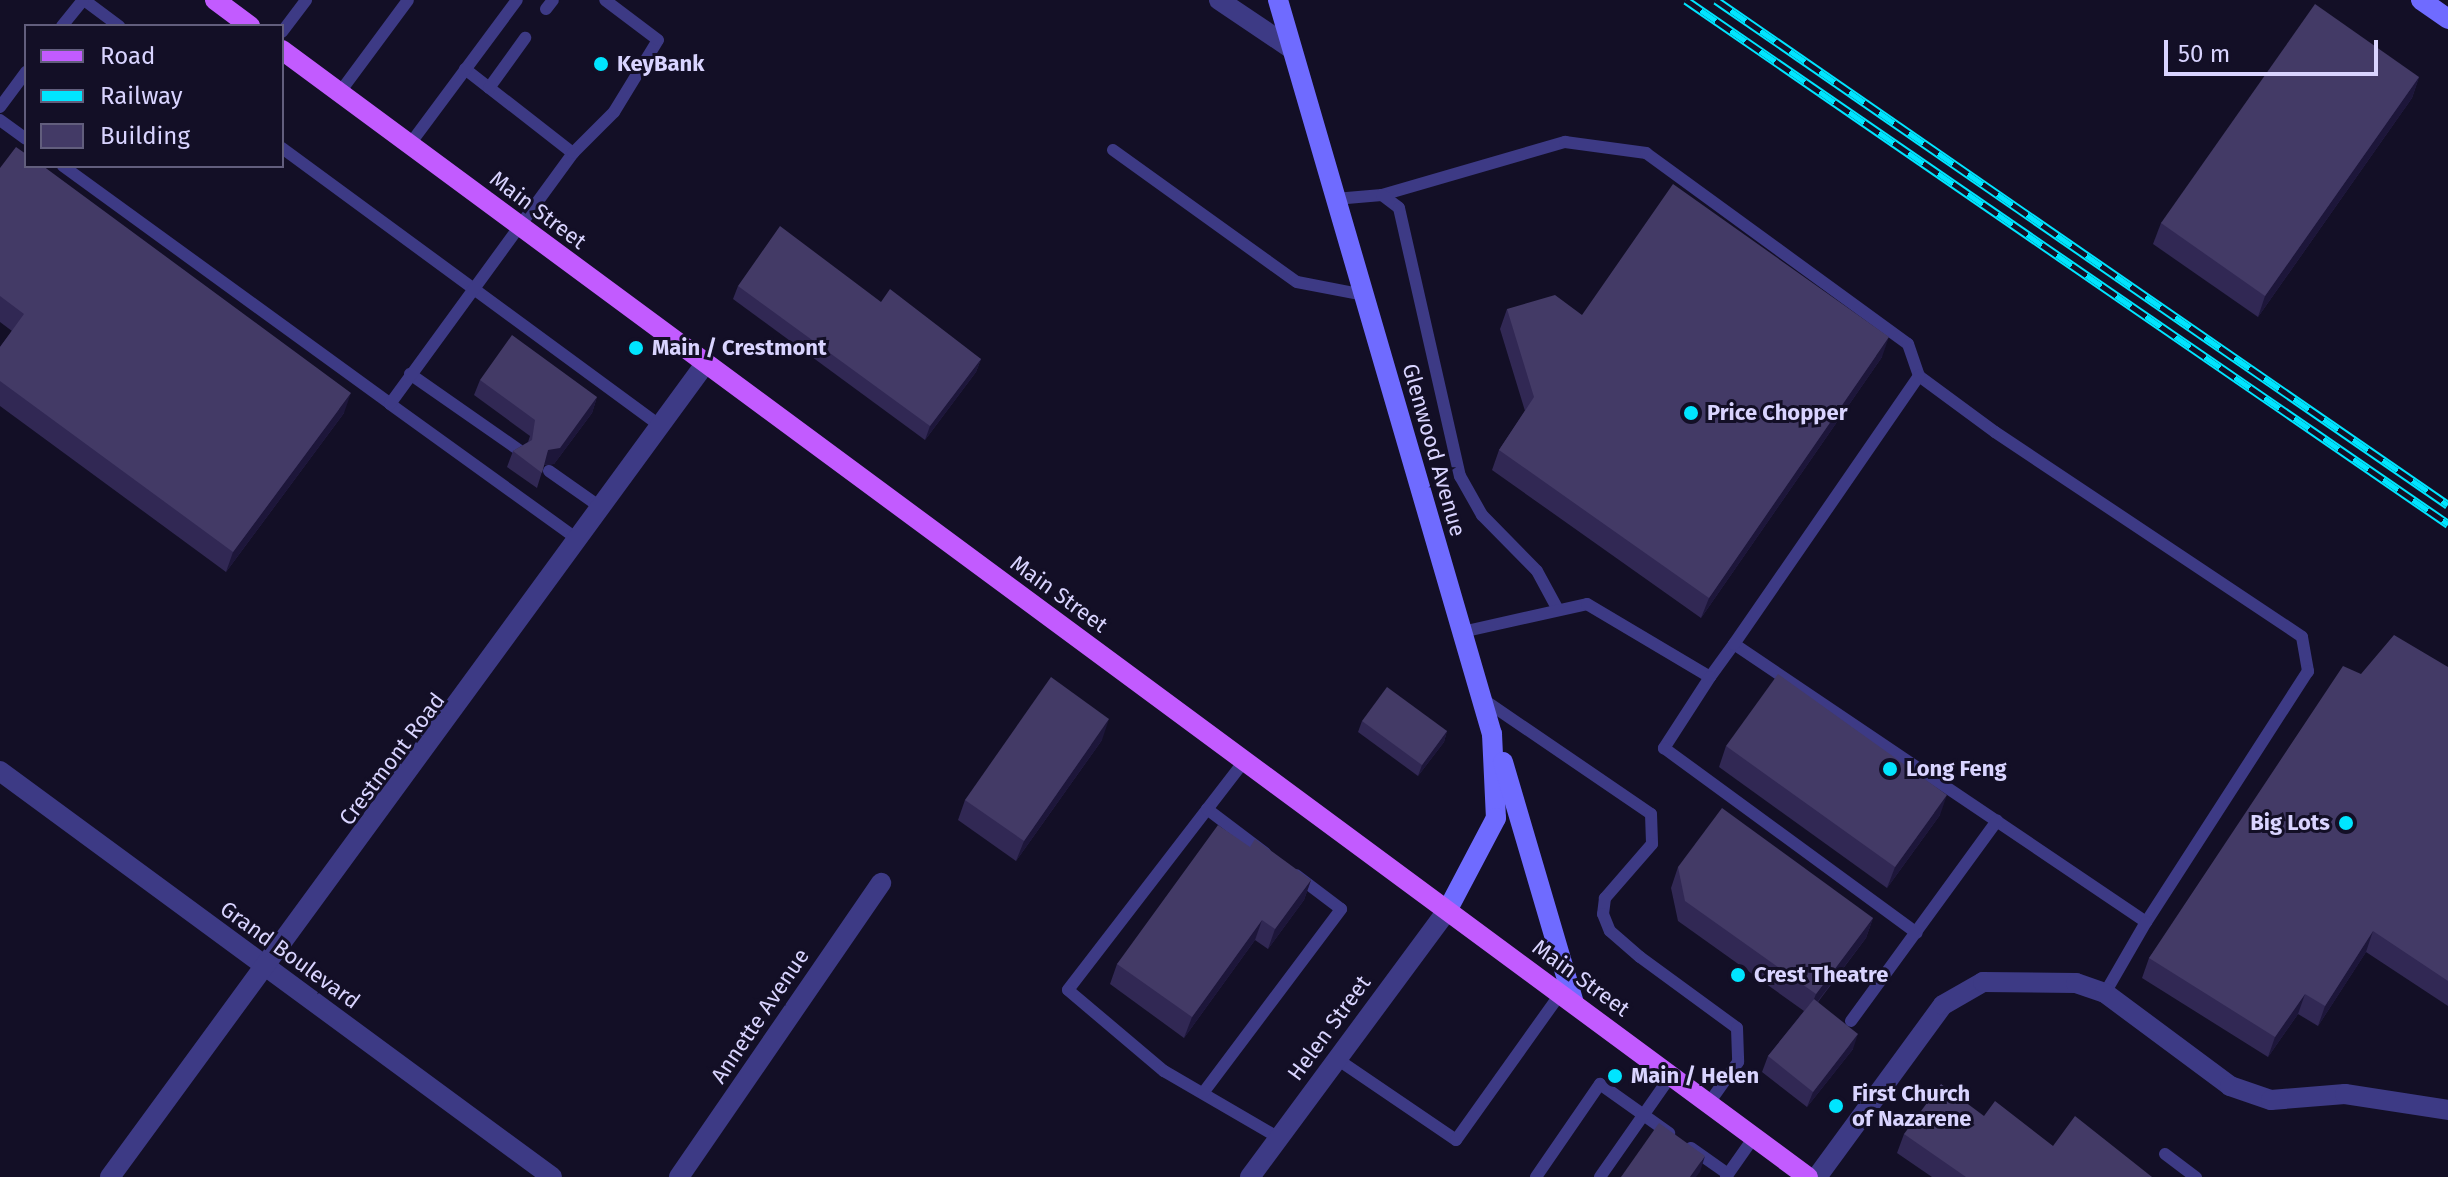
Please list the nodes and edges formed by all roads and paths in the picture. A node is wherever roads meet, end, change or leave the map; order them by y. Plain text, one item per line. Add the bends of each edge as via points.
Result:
1 (83, 0) edge
2 (215, 0) edge
3 (306, 0) edge
4 (408, 0) edge
5 (517, 0) edge
6 (605, 0) edge
7 (1219, 0) edge
8 (1278, 0) edge
9 (2422, 0) edge
10 (2448, 19) edge
11 (64, 24) edge
12 (116, 24) edge
13 (247, 24) edge
14 (284, 29) edge
15 (525, 38) dead end
16 (1292, 49) junction
17 (284, 51) edge
18 (465, 69) junction
19 (24, 75) edge
20 (489, 88) junction
21 (340, 92) junction
22 (0, 107) edge
23 (0, 120) edge
24 (24, 138) edge
25 (410, 144) junction
26 (284, 149) edge
27 (1113, 150) dead end
28 (573, 153) junction
29 (66, 168) edge
30 (1382, 195) junction
31 (1335, 199) junction
32 (520, 227) junction
33 (470, 288) junction
34 (1364, 295) junction
35 (705, 364) junction
36 (410, 374) junction
37 (1919, 376) junction
38 (390, 404) junction
39 (660, 426) junction
40 (519, 450) edge
41 (549, 471) edge
42 (603, 509) junction
43 (580, 541) junction
44 (1557, 608) junction
45 (1462, 632) junction
46 (1734, 644) junction
47 (1710, 677) junction
48 (1481, 698) junction
49 (1492, 734) junction
50 (1245, 760) junction
51 (0, 771) edge
52 (1207, 809) junction
53 (1997, 821) junction
54 (881, 883) dead end
55 (1448, 909) junction
56 (2146, 922) junction
57 (1917, 933) junction
58 (267, 968) junction
59 (2105, 993) junction
60 (1568, 998) junction
61 (1851, 1021) dead end
62 (1337, 1059) junction
63 (1672, 1074) junction
64 (1203, 1093) junction
65 (1709, 1103) junction
66 (2448, 1110) edge
67 (1643, 1115) junction
68 (1754, 1137) junction
69 (1279, 1138) junction
70 (2165, 1154) dead end
71 (1727, 1175) edge
72 (110, 1177) edge
73 (552, 1177) edge
74 (679, 1177) edge
75 (1250, 1177) edge
76 (1536, 1177) edge
77 (1600, 1177) edge
78 (1808, 1177) edge
79 (1817, 1177) edge
80 (2196, 1177) edge

1 - 11 lane
1 - 12 lane
2 - 13 main road
3 - 14 lane
4 - 21 lane
5 - 18 lane
6 - 28 lane via 658,40 614,112
7 - 16 street
8 - 16 street, Glenwood Avenue
9 - 10 street
15 - 20 lane
16 - 31 street, Glenwood Avenue
17 - 21 main road, Main Street
18 - 20 lane
18 - 25 lane
19 - 22 lane
20 - 28 lane
21 - 25 main road, Main Street
23 - 24 lane
25 - 32 main road, Main Street
26 - 33 lane
27 - 34 lane via 1297,282
28 - 32 lane
29 - 38 lane
30 - 31 lane
30 - 37 lane via 1565,142 1646,153 1908,344
30 - 44 lane via 1399,208 1408,233 1460,476 1482,515 1537,571
31 - 34 street, Glenwood Avenue
32 - 33 lane
32 - 35 main road, Main Street
33 - 36 lane
33 - 39 lane
34 - 45 street, Glenwood Avenue
35 - 39 street, Crestmont Road
35 - 50 main road, Main Street
36 - 38 lane
36 - 40 lane
37 - 46 lane
37 - 56 lane via 2302,637 2308,671
38 - 43 lane
39 - 42 street, Crestmont Road
41 - 42 lane
42 - 43 street, Crestmont Road
43 - 58 street, Crestmont Road
44 - 45 lane
44 - 47 lane via 1587,604
45 - 48 street, Glenwood Avenue
46 - 47 lane
46 - 53 lane
47 - 57 lane via 1664,748
48 - 49 street, Glenwood Avenue
48 - 65 lane via 1651,814 1652,844 1605,898 1603,914 1610,931 1640,957 1737,1028 1738,1062
49 - 55 street, Glenwood Avenue via 1496,818
49 - 60 street via 1532,842
50 - 52 lane
50 - 55 main road, Main Street
51 - 58 street, Grand Boulevard
52 - 64 lane via 1341,909
52 - 64 lane via 1068,990 1164,1071
53 - 56 lane
53 - 57 lane
54 - 74 street, Annette Avenue
55 - 60 main road, Main Street
55 - 62 street, Helen Street
56 - 59 lane
57 - 61 lane
58 - 72 street, Crestmont Road
58 - 73 street, Grand Boulevard
59 - 66 street via 2230,1086 2271,1100 2345,1094
59 - 79 street via 2028,980 1958,990
60 - 62 lane via 1456,1140
60 - 63 main road, Main Street
62 - 69 street, Helen Street
63 - 65 main road, Main Street
63 - 67 lane
64 - 69 lane
65 - 68 main road, Main Street
67 - 71 lane
67 - 76 lane via 1600,1084
67 - 77 lane
68 - 71 lane
68 - 78 main road, Main Street
69 - 75 street, Helen Street
70 - 80 lane

